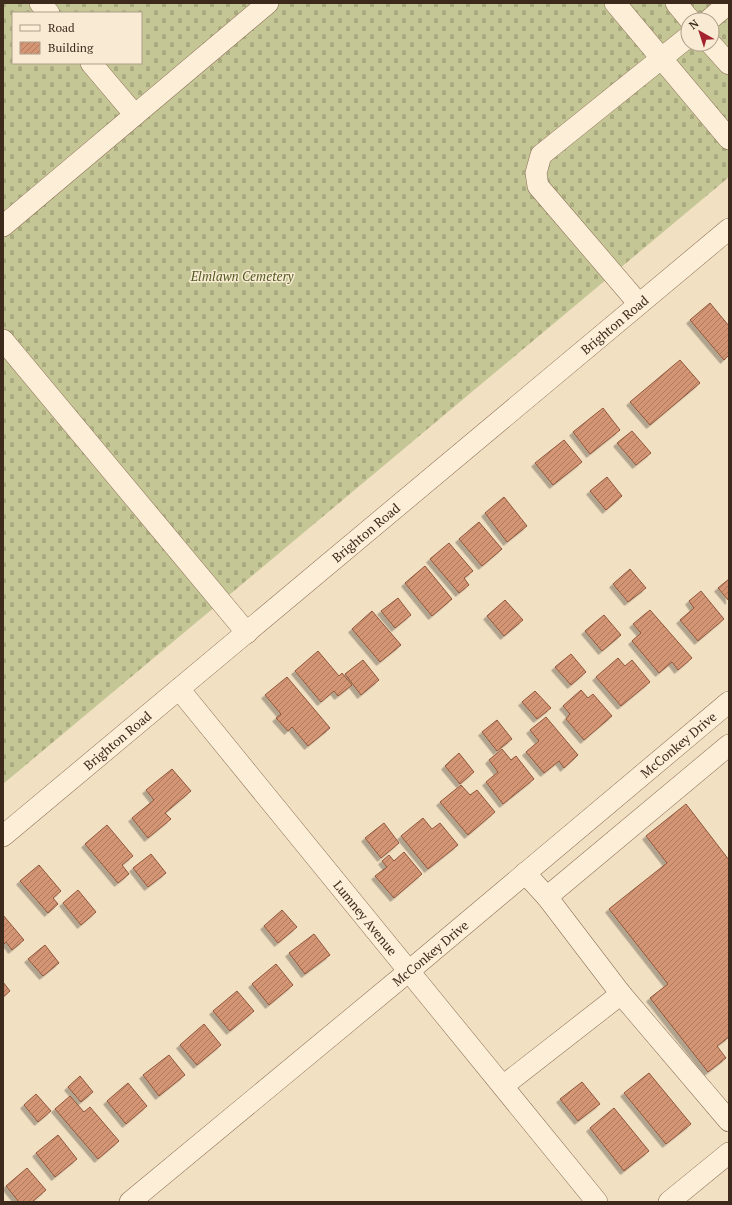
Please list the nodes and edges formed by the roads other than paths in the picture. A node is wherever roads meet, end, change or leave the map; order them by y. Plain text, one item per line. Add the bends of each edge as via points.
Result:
1 (40, 3) edge
2 (268, 3) edge
3 (615, 3) edge
4 (676, 3) edge
5 (729, 3) edge
6 (48, 12) edge
7 (683, 12) edge
8 (718, 12) edge
9 (680, 43) edge
10 (718, 52) edge
11 (661, 58) junction
12 (92, 64) edge
13 (729, 64) edge
14 (135, 115) junction
15 (729, 139) edge
16 (3, 226) edge
17 (729, 229) edge
18 (639, 304) junction
19 (3, 340) edge
20 (247, 633) junction
21 (179, 689) junction
22 (729, 702) edge
23 (729, 745) edge
24 (3, 836) edge
25 (525, 873) junction
26 (547, 897) junction
27 (408, 971) junction
28 (621, 994) junction
29 (503, 1086) junction
30 (729, 1121) edge
31 (729, 1153) edge
32 (130, 1202) edge
33 (597, 1202) edge
34 (669, 1202) edge

1 - 6 street
2 - 14 street
3 - 11 street
4 - 7 street
5 - 8 street
9 - 11 street
10 - 13 street
11 - 15 street
11 - 18 street via 541,155 536,173 538,186
12 - 14 street
14 - 16 street
17 - 18 street, Brighton Road
18 - 20 street, Brighton Road
19 - 20 street
20 - 21 street, Brighton Road
21 - 24 street, Brighton Road
21 - 27 street, Lumney Avenue
22 - 25 street, McConkey Drive
23 - 26 street
25 - 26 street
25 - 27 street, McConkey Drive
26 - 28 street
27 - 29 street, Lumney Avenue
27 - 32 street, McConkey Drive
28 - 29 street
28 - 30 street
29 - 33 street, Lumney Avenue
31 - 34 street

